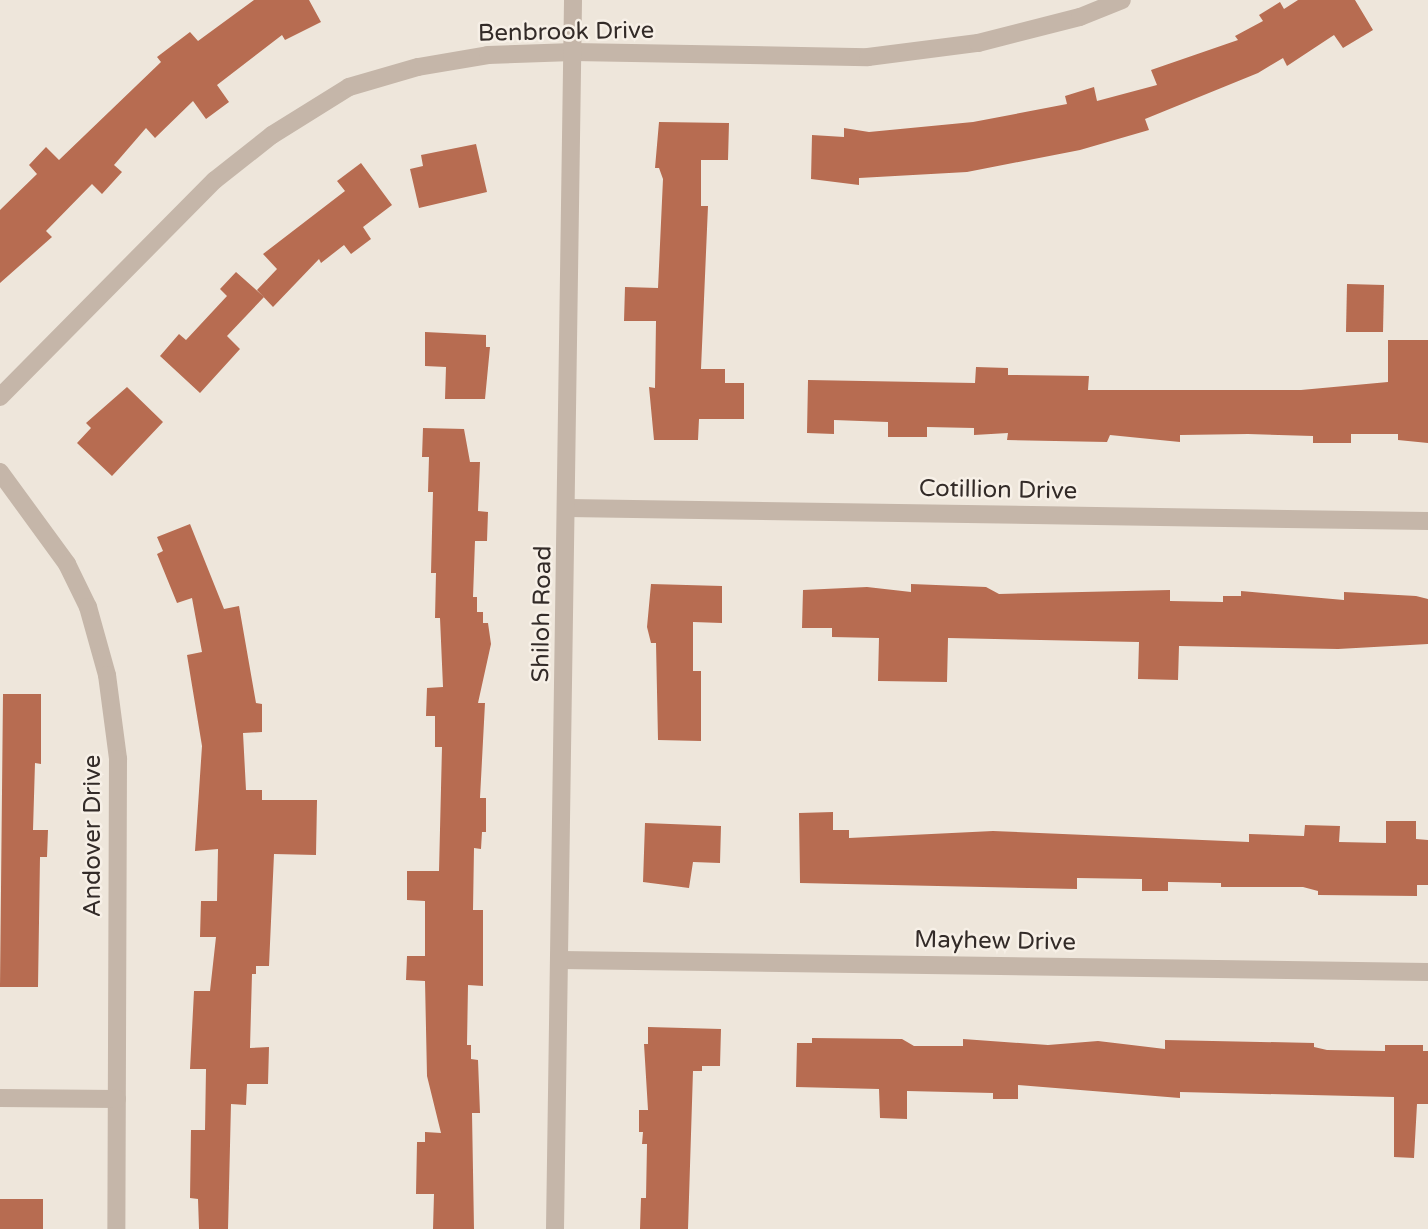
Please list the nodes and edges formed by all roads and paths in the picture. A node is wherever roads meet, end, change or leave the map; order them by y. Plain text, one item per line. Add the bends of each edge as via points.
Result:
1 (573, 0) edge
2 (1122, 0) edge
3 (572, 52) junction
4 (0, 397) edge
5 (0, 472) edge
6 (568, 508) junction
7 (1428, 521) edge
8 (561, 960) junction
9 (1428, 972) edge
10 (0, 1098) edge
11 (117, 1099) junction
12 (116, 1229) edge
13 (555, 1229) edge

1 - 3 street, Shiloh Road
2 - 3 street, Benbrook Drive via 1080,17 978,43 868,57
3 - 4 street, Benbrook Drive via 488,55 418,67 349,87 272,135 215,180
3 - 6 street, Shiloh Road
5 - 11 street, Andover Drive via 67,564 88,607 107,675 118,759
6 - 7 street, Cotillion Drive
6 - 8 street, Shiloh Road
8 - 9 street, Mayhew Drive
8 - 13 street, Shiloh Road
10 - 11 street
11 - 12 street, Andover Drive

